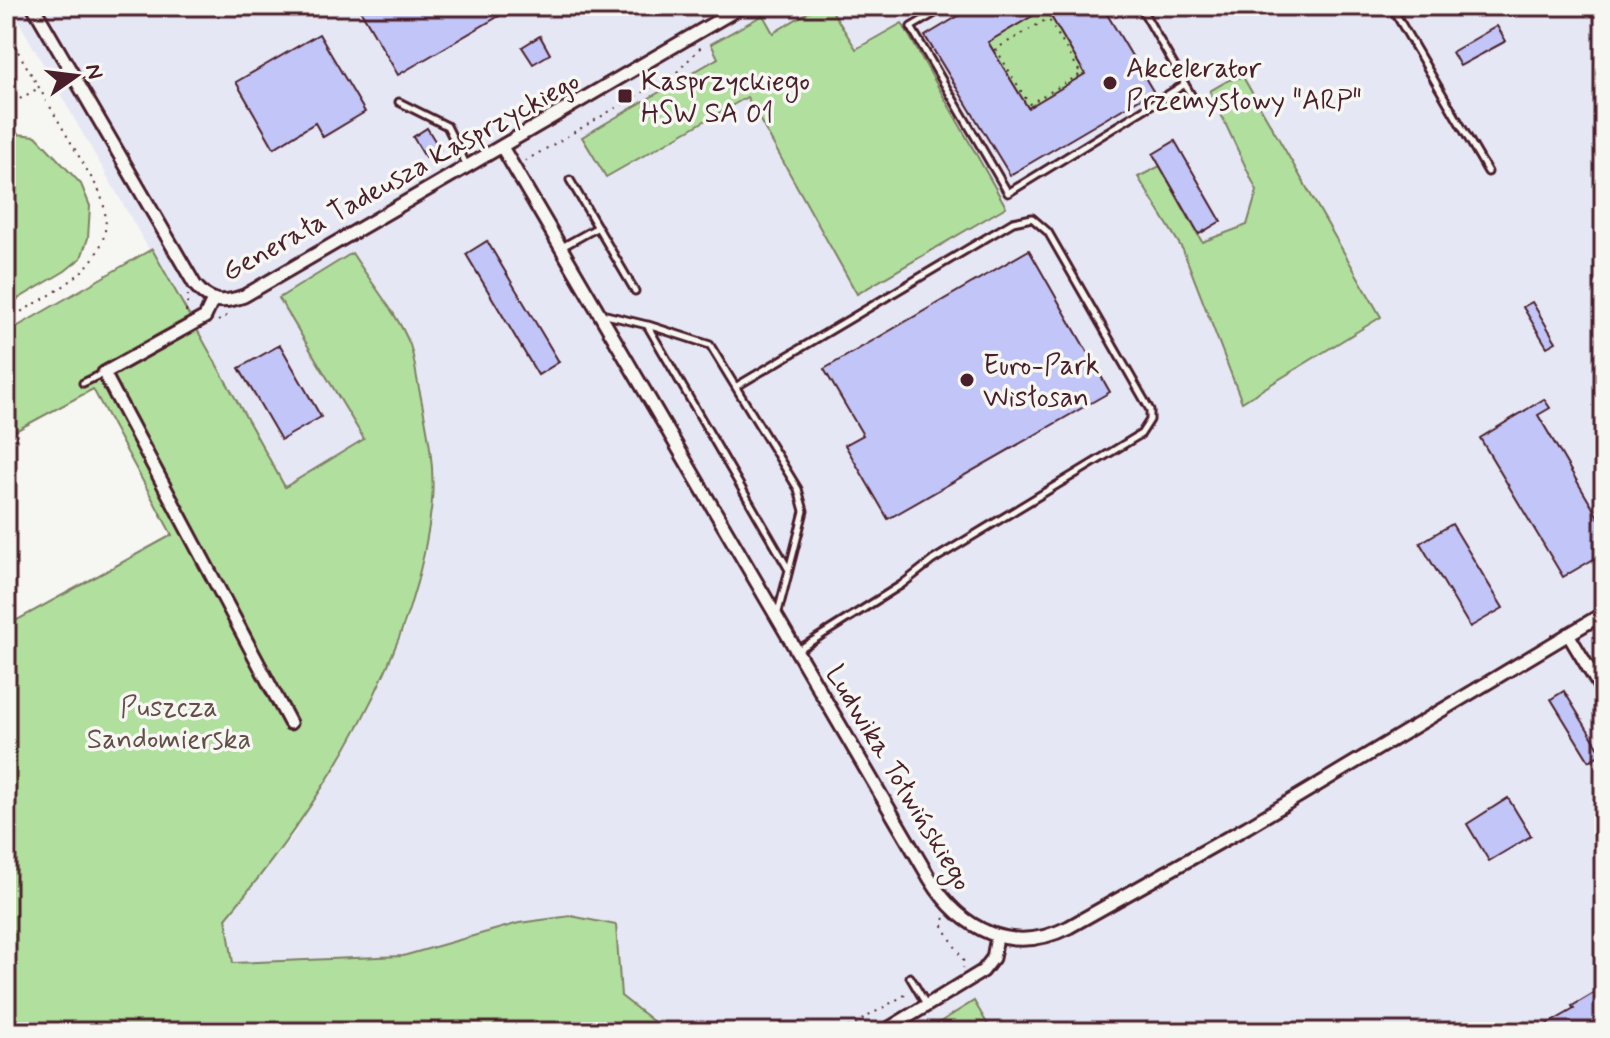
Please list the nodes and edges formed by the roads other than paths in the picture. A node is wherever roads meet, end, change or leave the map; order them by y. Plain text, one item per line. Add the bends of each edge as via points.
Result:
1 (33, 6) edge
2 (947, 6) edge
3 (1140, 6) edge
4 (1391, 6) edge
5 (745, 10) edge
6 (1185, 84) junction
7 (1194, 100) dead end
8 (399, 102) dead end
9 (502, 147) junction
10 (467, 167) junction
11 (1488, 172) dead end
12 (570, 180) dead end
13 (598, 227) junction
14 (562, 248) junction
15 (635, 291) dead end
16 (213, 300) junction
17 (601, 314) junction
18 (647, 325) junction
19 (104, 373) junction
20 (83, 383) dead end
21 (737, 386) junction
22 (789, 570) junction
23 (1604, 613) edge
24 (777, 616) junction
25 (1568, 634) junction
26 (797, 650) junction
27 (1604, 694) edge
28 (290, 723) dead end
29 (997, 937) junction
30 (910, 977) dead end
31 (927, 1006) junction
32 (883, 1032) edge

1 - 16 street, Generała Tadeusza Kasprzyckiego via 195,285
2 - 6 lane via 911,27 1008,193
3 - 6 lane
4 - 11 lane
5 - 9 street, Generała Tadeusza Kasprzyckiego
6 - 7 lane
8 - 10 lane via 447,126
9 - 10 street, Generała Tadeusza Kasprzyckiego
9 - 14 street, Ludwika Tołwińskiego
10 - 16 street, Generała Tadeusza Kasprzyckiego via 244,296
12 - 13 lane
13 - 14 lane
13 - 15 lane
14 - 17 street, Ludwika Tołwińskiego
16 - 19 street via 205,317
17 - 18 lane
17 - 24 street, Ludwika Tołwińskiego
18 - 21 lane via 710,345
18 - 22 lane
19 - 20 lane
19 - 28 street
21 - 22 lane via 798,489 804,511
21 - 26 lane via 1013,222 1032,218 1048,232 1150,410 1141,434
22 - 24 lane
23 - 25 street, Ludwika Tołwińskiego
24 - 26 street, Ludwika Tołwińskiego
25 - 27 street
25 - 29 street, Ludwika Tołwińskiego via 1329,779 1069,927 1036,939
26 - 29 street, Ludwika Tołwińskiego via 952,910
29 - 31 street via 993,958 983,971
30 - 31 lane
31 - 32 street

